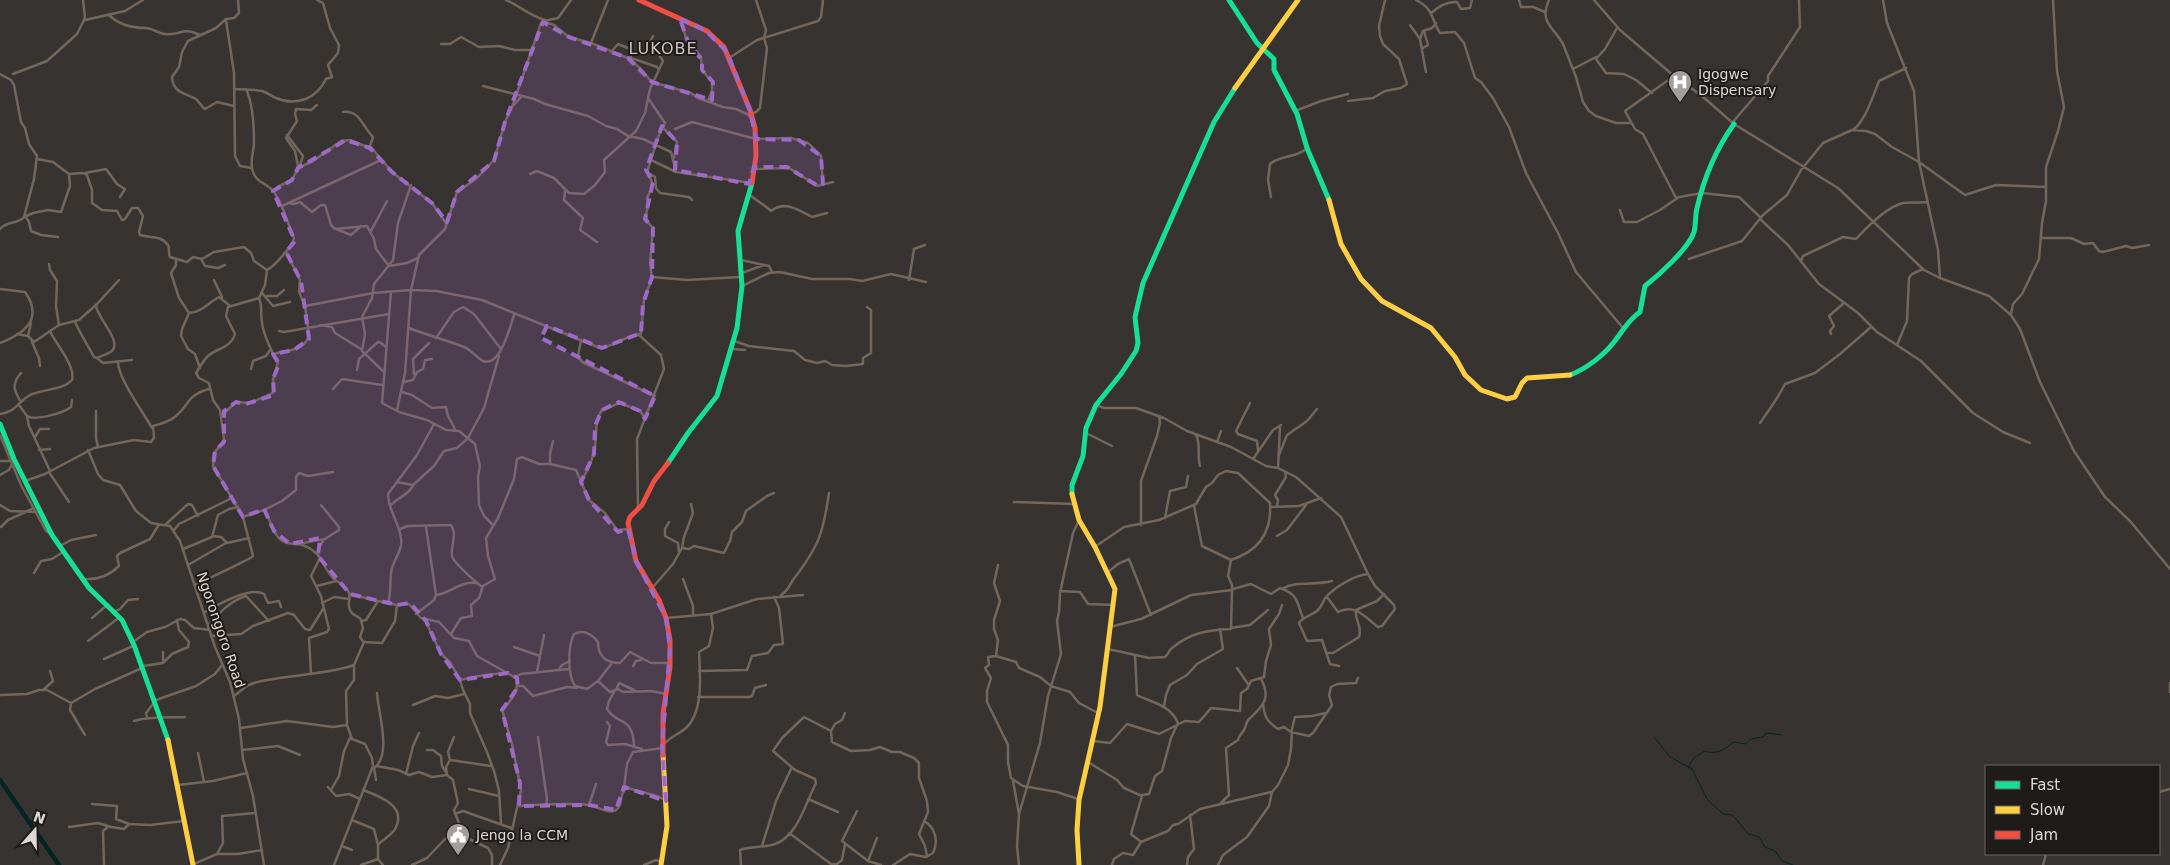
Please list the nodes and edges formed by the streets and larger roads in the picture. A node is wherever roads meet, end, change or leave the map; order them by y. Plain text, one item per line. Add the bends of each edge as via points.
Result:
1 (83, 0) edge
2 (143, 0) edge
3 (238, 0) edge
4 (316, 0) edge
5 (506, 0) edge
6 (571, 0) edge
7 (608, 0) edge
8 (639, 0) edge
9 (756, 0) edge
10 (823, 0) edge
11 (1229, 0) edge
12 (1298, 0) edge
13 (1385, 0) edge
14 (1416, 0) edge
15 (1472, 0) edge
16 (1519, 0) edge
17 (1549, 0) edge
18 (1594, 0) edge
19 (1799, 0) edge
20 (1883, 0) edge
21 (2053, 0) edge
22 (84, 9) junction
23 (1545, 12) junction
24 (1431, 13) junction
25 (109, 15) junction
26 (92, 17) junction
27 (680, 19) junction
28 (226, 20) junction
29 (84, 21) junction
30 (544, 21) junction
31 (1436, 23) junction
32 (1410, 25) dead end
33 (1617, 28) junction
34 (1424, 31) junction
35 (200, 35) junction
36 (653, 36) dead end
37 (764, 38) junction
38 (1420, 39) junction
39 (591, 43) junction
40 (441, 44) dead end
41 (1423, 48) junction
42 (1262, 49) junction
43 (531, 50) junction
44 (611, 52) junction
45 (1596, 57) junction
46 (729, 58) junction
47 (631, 59) junction
48 (1906, 68) junction
49 (1573, 69) junction
50 (659, 71) junction
51 (1426, 72) dead end
52 (0, 74) edge
53 (13, 74) dead end
54 (1674, 76) junction
55 (654, 83) junction
56 (482, 86) dead end
57 (234, 89) junction
58 (246, 89) junction
59 (1652, 93) junction
60 (1348, 94) dead end
61 (516, 96) junction
62 (521, 96) junction
63 (648, 98) junction
64 (292, 101) junction
65 (708, 101) junction
66 (1348, 101) dead end
67 (317, 105) dead end
68 (234, 106) junction
69 (512, 107) junction
70 (296, 109) junction
71 (1295, 110) junction
72 (343, 112) dead end
73 (751, 114) junction
74 (753, 122) junction
75 (1631, 123) junction
76 (1733, 123) junction
77 (664, 129) junction
78 (675, 129) dead end
79 (1852, 130) junction
80 (287, 135) junction
81 (632, 138) junction
82 (756, 139) junction
83 (656, 146) junction
84 (370, 148) junction
85 (1307, 148) junction
86 (37, 159) junction
87 (674, 159) junction
88 (380, 160) junction
89 (651, 160) junction
90 (44, 161) junction
91 (1919, 162) junction
92 (36, 166) junction
93 (1806, 166) junction
94 (298, 167) junction
95 (252, 168) junction
96 (754, 169) junction
97 (676, 172) junction
98 (68, 174) junction
99 (85, 174) junction
100 (530, 174) dead end
101 (649, 174) junction
102 (832, 182) dead end
103 (751, 183) junction
104 (823, 184) junction
105 (411, 185) junction
106 (2046, 187) junction
107 (273, 191) junction
108 (565, 191) junction
109 (748, 193) junction
110 (1702, 193) junction
111 (120, 197) dead end
112 (1271, 197) dead end
113 (1676, 198) junction
114 (298, 200) junction
115 (692, 200) dead end
116 (387, 201) dead end
117 (1927, 202) junction
118 (282, 206) junction
119 (1620, 210) dead end
120 (827, 213) dead end
121 (25, 217) junction
122 (1760, 218) junction
123 (446, 223) junction
124 (1874, 223) junction
125 (361, 226) junction
126 (0, 229) edge
127 (335, 229) junction
128 (371, 231) junction
129 (58, 238) dead end
130 (2041, 238) junction
131 (598, 242) dead end
132 (925, 245) dead end
133 (2149, 245) dead end
134 (286, 252) junction
135 (418, 258) junction
136 (176, 259) junction
137 (201, 259) junction
138 (1689, 259) dead end
139 (741, 260) junction
140 (1801, 260) junction
141 (50, 264) dead end
142 (225, 265) dead end
143 (764, 265) junction
144 (389, 266) junction
145 (1923, 269) junction
146 (267, 270) junction
147 (772, 272) junction
148 (742, 275) junction
149 (652, 277) junction
150 (1940, 278) junction
151 (119, 280) dead end
152 (214, 280) dead end
153 (909, 280) junction
154 (926, 282) dead end
155 (742, 286) junction
156 (0, 289) edge
157 (284, 290) dead end
158 (411, 290) junction
159 (391, 292) junction
160 (262, 293) junction
161 (374, 293) junction
162 (266, 296) junction
163 (222, 298) junction
164 (258, 298) junction
165 (290, 302) dead end
166 (1844, 303) junction
167 (96, 305) junction
168 (229, 306) junction
169 (305, 306) junction
170 (867, 307) dead end
171 (188, 313) junction
172 (389, 314) junction
173 (514, 315) junction
174 (2011, 315) junction
175 (362, 317) junction
176 (31, 322) junction
177 (75, 322) junction
178 (319, 324) junction
179 (59, 325) junction
180 (309, 326) junction
181 (1871, 327) junction
182 (409, 328) junction
183 (1623, 328) junction
184 (50, 331) junction
185 (279, 331) dead end
186 (18, 334) junction
187 (638, 334) junction
188 (1831, 334) dead end
189 (28, 336) junction
190 (436, 338) junction
191 (581, 340) junction
192 (32, 341) junction
193 (734, 341) junction
194 (0, 343) edge
195 (429, 343) dead end
196 (1896, 345) junction
197 (386, 347) junction
198 (361, 349) junction
199 (502, 349) junction
200 (732, 349) junction
201 (270, 350) junction
202 (745, 350) dead end
203 (273, 354) junction
204 (364, 354) junction
205 (499, 356) junction
206 (96, 358) junction
207 (432, 359) dead end
208 (132, 360) dead end
209 (118, 362) junction
210 (40, 366) dead end
211 (200, 368) junction
212 (251, 369) dead end
213 (357, 370) dead end
214 (384, 372) junction
215 (21, 373) dead end
216 (415, 376) junction
217 (404, 382) junction
218 (382, 385) junction
219 (209, 389) junction
220 (333, 389) dead end
221 (402, 392) junction
222 (655, 396) junction
223 (72, 400) dead end
224 (21, 402) junction
225 (1097, 403) junction
226 (1250, 403) dead end
227 (19, 405) junction
228 (1102, 408) junction
229 (1317, 409) dead end
230 (397, 410) junction
231 (96, 411) dead end
232 (0, 414) edge
233 (27, 416) junction
234 (221, 416) junction
235 (1159, 417) junction
236 (645, 419) junction
237 (1760, 423) dead end
238 (0, 424) edge
239 (434, 424) junction
240 (49, 428) dead end
241 (152, 428) junction
242 (455, 429) junction
243 (1085, 432) junction
244 (1221, 432) dead end
245 (1195, 434) junction
246 (0, 435) edge
247 (468, 438) junction
248 (35, 439) junction
249 (553, 441) dead end
250 (1217, 442) junction
251 (2030, 443) dead end
252 (1112, 446) dead end
253 (98, 447) junction
254 (50, 449) dead end
255 (39, 450) junction
256 (88, 450) junction
257 (1258, 450) junction
258 (1279, 455) junction
259 (1253, 459) junction
260 (0, 461) edge
261 (11, 462) junction
262 (550, 464) junction
263 (1200, 466) dead end
264 (1278, 468) junction
265 (50, 472) junction
266 (333, 472) dead end
267 (1285, 472) junction
268 (0, 475) edge
269 (1188, 476) dead end
270 (25, 481) junction
271 (397, 482) junction
272 (581, 482) junction
273 (413, 486) junction
274 (774, 493) dead end
275 (829, 493) dead end
276 (232, 498) junction
277 (1321, 498) junction
278 (69, 502) dead end
279 (1014, 502) dead end
280 (690, 504) dead end
281 (1074, 504) junction
282 (1307, 504) junction
283 (0, 505) edge
284 (321, 505) dead end
285 (1194, 505) junction
286 (390, 506) junction
287 (1277, 506) junction
288 (238, 507) junction
289 (1270, 507) junction
290 (33, 509) junction
291 (264, 510) junction
292 (638, 510) junction
293 (198, 516) junction
294 (243, 517) junction
295 (1166, 518) junction
296 (1079, 520) junction
297 (669, 522) dead end
298 (166, 524) junction
299 (494, 525) junction
300 (1141, 525) junction
301 (158, 526) junction
302 (1, 527) edge
303 (426, 527) junction
304 (628, 529) junction
305 (174, 530) junction
306 (400, 530) junction
307 (96, 534) dead end
308 (52, 535) junction
309 (213, 536) junction
310 (1277, 536) dead end
311 (684, 537) junction
312 (248, 538) junction
313 (324, 539) junction
314 (226, 543) junction
315 (302, 543) junction
316 (678, 543) junction
317 (59, 547) junction
318 (1095, 547) junction
319 (682, 548) junction
320 (183, 549) junction
321 (63, 552) junction
322 (679, 552) junction
323 (319, 557) junction
324 (1231, 560) junction
325 (188, 565) junction
326 (998, 565) dead end
327 (2170, 569) edge
328 (34, 573) dead end
329 (1107, 573) junction
330 (1368, 574) junction
331 (83, 579) junction
332 (683, 579) dead end
333 (336, 581) junction
334 (1332, 581) dead end
335 (478, 583) junction
336 (195, 585) junction
337 (317, 586) junction
338 (482, 587) junction
339 (653, 587) junction
340 (1232, 589) junction
341 (1282, 589) junction
342 (1060, 591) junction
343 (350, 594) junction
344 (803, 594) dead end
345 (1384, 594) junction
346 (245, 595) junction
347 (436, 596) junction
348 (779, 596) junction
349 (1327, 596) junction
350 (774, 597) junction
351 (138, 599) dead end
352 (349, 599) junction
353 (377, 601) junction
354 (322, 603) junction
355 (388, 603) junction
356 (107, 605) junction
357 (397, 605) junction
358 (1114, 605) junction
359 (1282, 605) dead end
360 (281, 607) dead end
361 (323, 609) junction
362 (1268, 610) dead end
363 (1356, 610) junction
364 (114, 612) junction
365 (204, 612) junction
366 (416, 614) junction
367 (710, 614) junction
368 (1151, 615) junction
369 (693, 616) junction
370 (92, 618) dead end
371 (120, 618) junction
372 (666, 618) junction
373 (1303, 618) junction
374 (177, 620) junction
375 (269, 620) junction
376 (361, 620) junction
377 (425, 620) junction
378 (209, 625) junction
379 (1110, 627) junction
380 (1231, 628) junction
381 (210, 630) junction
382 (309, 630) junction
383 (1220, 630) junction
384 (451, 634) junction
385 (212, 636) junction
386 (544, 636) dead end
387 (309, 638) junction
388 (88, 641) dead end
389 (364, 643) junction
390 (134, 644) junction
391 (514, 647) dead end
392 (1108, 649) junction
393 (163, 652) dead end
394 (1327, 653) junction
395 (1135, 655) junction
396 (540, 656) junction
397 (996, 656) junction
398 (104, 659) dead end
399 (643, 660) junction
400 (570, 661) junction
401 (163, 663) junction
402 (612, 663) junction
403 (670, 663) junction
404 (354, 664) junction
405 (222, 665) junction
406 (143, 666) junction
407 (633, 666) dead end
408 (1339, 666) dead end
409 (1237, 668) dead end
410 (559, 669) junction
411 (569, 669) junction
412 (50, 671) dead end
413 (699, 671) junction
414 (537, 672) junction
415 (508, 673) junction
416 (311, 674) junction
417 (516, 677) junction
418 (1358, 678) dead end
419 (1261, 679) junction
420 (460, 680) junction
421 (572, 681) junction
422 (598, 681) junction
423 (2170, 683) edge
424 (766, 685) dead end
425 (1249, 685) junction
426 (518, 686) junction
427 (1051, 686) junction
428 (569, 687) junction
429 (578, 688) junction
430 (43, 690) junction
431 (615, 691) junction
432 (636, 692) junction
433 (2170, 692) edge
434 (377, 693) dead end
435 (464, 694) junction
436 (666, 694) junction
437 (0, 695) edge
438 (234, 696) junction
439 (698, 697) junction
440 (156, 700) junction
441 (71, 703) junction
442 (1262, 703) junction
443 (413, 705) dead end
444 (1164, 706) junction
445 (1326, 712) junction
446 (844, 713) dead end
447 (1098, 713) junction
448 (162, 716) junction
449 (147, 717) junction
450 (185, 717) dead end
451 (134, 721) dead end
452 (607, 722) dead end
453 (348, 725) junction
454 (1177, 725) junction
455 (241, 728) junction
456 (831, 731) junction
457 (1291, 732) junction
458 (419, 733) dead end
459 (85, 735) dead end
460 (454, 737) dead end
461 (538, 737) dead end
462 (350, 738) junction
463 (1092, 740) junction
464 (634, 746) junction
465 (662, 747) junction
466 (242, 750) junction
467 (428, 750) dead end
468 (644, 750) junction
469 (198, 753) dead end
470 (300, 755) dead end
471 (450, 760) junction
472 (1087, 762) junction
473 (378, 766) junction
474 (491, 766) junction
475 (373, 768) junction
476 (792, 768) junction
477 (247, 772) junction
478 (406, 774) junction
479 (447, 775) junction
480 (376, 780) dead end
481 (1013, 780) junction
482 (204, 782) junction
483 (596, 784) dead end
484 (176, 785) junction
485 (1026, 786) junction
486 (624, 788) junction
487 (469, 789) dead end
488 (363, 790) junction
489 (1272, 792) junction
490 (1142, 795) junction
491 (499, 797) junction
492 (360, 798) junction
493 (808, 800) junction
494 (1079, 800) junction
495 (666, 801) junction
496 (92, 804) dead end
497 (589, 805) junction
498 (1219, 805) junction
499 (519, 806) junction
500 (546, 806) junction
501 (857, 811) dead end
502 (838, 812) dead end
503 (255, 813) junction
504 (455, 814) junction
505 (1019, 814) junction
506 (1190, 816) junction
507 (352, 820) junction
508 (184, 821) junction
509 (924, 821) junction
510 (129, 824) junction
511 (501, 824) junction
512 (69, 827) dead end
513 (109, 827) junction
514 (511, 828) junction
515 (790, 833) junction
516 (459, 836) junction
517 (877, 838) dead end
518 (1142, 842) junction
519 (846, 844) junction
520 (378, 845) junction
521 (342, 846) junction
522 (762, 846) junction
523 (262, 850) junction
524 (352, 850) dead end
525 (218, 854) junction
526 (927, 856) junction
527 (378, 859) junction
528 (868, 861) junction
529 (193, 864) edge
530 (661, 864) edge
531 (104, 865) edge
532 (264, 865) edge
533 (334, 865) edge
534 (361, 865) edge
535 (383, 865) edge
536 (412, 865) edge
537 (492, 865) edge
538 (500, 865) edge
539 (644, 865) edge
540 (741, 865) edge
541 (882, 865) edge
542 (893, 865) edge
543 (1019, 865) edge
544 (1078, 865) edge
545 (1112, 865) edge
546 (1187, 865) edge
547 (1218, 865) edge

1 - 22 street
2 - 25 street
3 - 28 street via 238,14
4 - 64 street via 323,4 330,28 340,45 328,66 332,76 309,99
5 - 30 street
6 - 30 street via 558,18
7 - 39 street
8 - 27 street
9 - 37 street via 765,27
10 - 37 street via 818,21
11 - 42 street
12 - 42 street
13 - 66 street via 1380,34 1384,44 1399,59 1408,84 1386,90 1373,98
14 - 24 street
15 - 24 street via 1470,8 1461,9 1457,2 1453,2
16 - 23 street via 1521,7
17 - 23 street
18 - 33 street
19 - 76 street via 1800,27 1768,76 1768,81
20 - 48 street via 1887,23
21 - 106 street via 2057,71 2064,107 2046,167
22 - 26 street
22 - 29 street
23 - 49 street via 1547,24 1558,34
24 - 31 street
25 - 26 street
25 - 35 street via 139,29 148,28 168,34 188,30
26 - 29 street
27 - 46 street via 709,32 724,47
27 - 65 street via 687,41 701,59 702,70 712,82
28 - 35 street
28 - 57 street
29 - 53 street via 77,34 50,58
30 - 39 street via 569,37
30 - 43 street via 538,27
31 - 34 street
31 - 183 street via 1440,33 1455,32 1463,42 1475,76 1503,115 1526,173 1576,272
32 - 38 street
33 - 45 street via 1605,49
33 - 54 street
34 - 38 street
34 - 41 street via 1428,45
35 - 68 street via 184,46 179,67 172,77 174,85 205,109 217,102
36 - 50 street via 650,42 663,60
37 - 46 street
37 - 73 street via 767,48 761,104 758,111
38 - 41 street
39 - 44 street
40 - 43 street via 450,44 461,37 479,47
41 - 51 street
42 - 71 street via 1274,59 1274,70
42 - 225 street via 1214,122 1149,266 1135,313 1136,351
43 - 61 street
44 - 47 street
44 - 47 street via 621,44 629,48
45 - 49 street
45 - 59 street via 1606,73 1619,72
46 - 73 street
47 - 50 street via 657,67
47 - 55 street
48 - 79 street via 1879,80 1861,121
48 - 91 street via 1916,98
49 - 75 street via 1589,111 1616,124
50 - 55 street
52 - 86 street via 11,80 14,86 21,122
54 - 59 street
54 - 76 street via 1696,90
55 - 63 street
55 - 65 street
56 - 61 street
57 - 58 street
57 - 68 street
58 - 64 street
58 - 95 street via 254,135
59 - 75 street via 1625,111
60 - 71 street
61 - 62 street
61 - 69 street
62 - 69 street
62 - 81 street via 588,116
63 - 77 street via 664,120
63 - 81 street via 645,113
64 - 70 street
65 - 74 street via 746,113
67 - 70 street via 311,110
68 - 95 street via 236,162 243,168
69 - 123 street via 494,160 476,179 457,192
70 - 80 street via 297,121
71 - 85 street
72 - 84 street via 357,114 373,137
73 - 74 street
74 - 82 street
75 - 113 street via 1643,134
76 - 93 street
76 - 110 street via 1714,154
77 - 83 street
77 - 87 street via 678,143
78 - 82 street via 694,122
79 - 91 street via 1870,132
79 - 93 street via 1824,141
80 - 94 street
80 - 94 street via 303,156
81 - 83 street via 643,139
81 - 108 street via 604,160 606,172 586,193
82 - 96 street
82 - 104 street via 791,138 808,143 821,156
83 - 87 street via 670,151
83 - 89 street
84 - 88 street
84 - 94 street via 344,140
85 - 112 street via 1270,164
85 - 183 street via 1333,211 1341,244 1361,279 1382,301 1431,328 1465,375 1481,390 1512,399 1527,378 1576,374 1612,344
86 - 90 street
86 - 92 street
87 - 97 street
88 - 105 street
88 - 114 street
89 - 97 street
89 - 101 street via 646,170
90 - 92 street
90 - 98 street via 54,162
91 - 106 street via 1965,195 1996,185
91 - 117 street
92 - 121 street
93 - 122 street via 1787,195
93 - 124 street via 1838,188
94 - 107 street via 292,180
95 - 107 street via 256,178
96 - 103 street
96 - 104 street via 789,168 813,185
97 - 103 street
98 - 99 street
98 - 121 street via 70,186 61,212 48,210
99 - 111 street via 108,170 117,184 126,189
99 - 136 street via 92,190 93,204 102,210 117,211 122,220 132,208 138,208 143,216 140,235 162,239 168,246 169,256
100 - 108 street via 536,171 543,173 555,179
101 - 115 street via 655,178 660,193
101 - 149 street via 653,185 647,198 646,218 653,228
102 - 104 street
103 - 109 street
105 - 123 street via 432,203
105 - 144 street via 398,223 395,252
106 - 130 street
107 - 118 street
108 - 131 street via 564,200 582,218 580,230
109 - 120 street via 771,211 778,206 788,206 812,217
109 - 139 street via 738,232
110 - 113 street
110 - 122 street via 1739,197
110 - 183 street via 1694,232 1659,275 1645,286 1641,309
113 - 119 street via 1633,223 1622,220
114 - 118 street
114 - 127 street via 312,212 325,205
116 - 128 street
117 - 124 street via 1898,205
117 - 150 street via 1938,250
118 - 134 street via 294,238
121 - 126 street via 17,223 6,223
121 - 129 street via 31,231
122 - 138 street via 1742,242
122 - 140 street
123 - 135 street via 443,232 420,252
124 - 140 street via 1854,240 1842,237 1803,256
124 - 145 street
125 - 127 street
125 - 127 street via 350,235
125 - 128 street via 367,226
128 - 144 street via 376,250
130 - 133 street via 2071,238 2084,244 2094,243 2103,252
130 - 174 street via 2040,256 2034,272 2013,304
132 - 153 street via 914,249
134 - 146 street
134 - 169 street via 300,280
135 - 144 street
135 - 158 street
136 - 137 street via 187,262 193,256
136 - 171 street via 171,273
137 - 142 street via 205,266 218,268
137 - 146 street via 214,252 244,247 254,261
139 - 143 street
139 - 148 street
140 - 166 street via 1819,284
141 - 179 street via 50,270 57,278
143 - 147 street
143 - 148 street
144 - 161 street via 374,284
145 - 150 street
145 - 196 street via 1909,278 1908,321
146 - 160 street
147 - 153 street via 862,281 889,274
147 - 155 street
148 - 149 street via 698,280
148 - 155 street
149 - 187 street via 643,304 642,332
150 - 174 street via 1989,296
151 - 167 street
152 - 163 street
153 - 154 street
155 - 193 street
156 - 176 street via 25,292 30,304
157 - 162 street via 277,296
158 - 159 street
158 - 173 street via 467,296
158 - 182 street
159 - 161 street
159 - 172 street
160 - 162 street
160 - 164 street
161 - 169 street
161 - 175 street
162 - 165 street via 273,306
163 - 168 street
163 - 171 street via 210,301 199,311
164 - 168 street
164 - 201 street
166 - 181 street
166 - 188 street via 1829,316 1834,326
167 - 177 street
167 - 206 street via 98,316 114,340 112,350
168 - 211 street via 226,316 235,337 227,347 207,357
169 - 180 street
170 - 193 street via 871,310 872,344 871,353 863,358 863,364 816,363 805,360 792,350 749,346
171 - 211 street via 181,336 195,354
172 - 175 street
172 - 197 street
173 - 191 street
173 - 199 street
174 - 327 street via 2074,451 2105,497
175 - 178 street
175 - 198 street via 365,334
176 - 186 street
176 - 189 street
177 - 179 street
177 - 206 street
178 - 180 street
178 - 198 street via 332,326 335,333
179 - 184 street
180 - 185 street
180 - 203 street via 308,338 298,348
181 - 196 street
181 - 237 street via 1815,372 1785,384
182 - 190 street
182 - 217 street
184 - 192 street
184 - 224 street via 73,373 72,380 67,385 29,396
186 - 189 street
186 - 194 street
187 - 191 street via 602,348
187 - 222 street via 663,360 664,371
189 - 192 street
190 - 199 street via 454,312 462,307 474,314
190 - 205 street via 466,348 484,361
191 - 222 street via 578,354 581,361
192 - 210 street
193 - 200 street
195 - 216 street via 412,359
196 - 251 street via 1921,361 1973,413
197 - 204 street via 378,342
197 - 214 street
198 - 204 street
199 - 205 street
200 - 202 street
200 - 292 street via 714,403 685,436
201 - 203 street
201 - 212 street via 266,356 253,361
203 - 234 street via 278,365 272,380 273,394 247,404 236,402
204 - 213 street via 359,359
204 - 214 street
205 - 247 street via 484,408
206 - 209 street via 103,364
207 - 216 street via 425,360 423,369
208 - 209 street
209 - 241 street via 125,383
211 - 219 street via 197,375 208,382
214 - 218 street
215 - 224 street via 13,386
216 - 217 street
217 - 221 street
218 - 220 street via 342,379
218 - 230 street via 382,403
219 - 234 street
219 - 241 street via 188,400 172,419
221 - 230 street
221 - 242 street via 432,408 446,406
222 - 236 street
223 - 233 street via 71,407 64,412 33,418
224 - 227 street
225 - 228 street
225 - 228 street
225 - 243 street
226 - 257 street via 1236,431 1257,441
227 - 232 street
227 - 233 street
228 - 235 street via 1136,408
229 - 258 street via 1305,423 1287,435
230 - 239 street
231 - 253 street
233 - 248 street
234 - 276 street via 224,440 214,453 213,463
235 - 245 street
235 - 300 street via 1157,436 1141,481
236 - 272 street via 640,412 620,403 602,410 595,426 594,454
236 - 292 street via 636,444
238 - 270 street
239 - 242 street via 446,430
239 - 271 street
240 - 248 street via 40,429
241 - 253 street via 154,436 151,442 134,440
242 - 247 street
243 - 252 street
243 - 281 street via 1083,456 1072,485
244 - 250 street
245 - 250 street
245 - 263 street
246 - 261 street
247 - 273 street via 457,448 444,451
247 - 299 street via 478,453 480,509
248 - 255 street
249 - 262 street
250 - 259 street
253 - 256 street
254 - 255 street
255 - 265 street
256 - 265 street
256 - 301 street via 103,480 120,485 136,511
257 - 258 street via 1273,430 1280,427
257 - 259 street
258 - 264 street
259 - 264 street
260 - 261 street
261 - 268 street via 9,470
261 - 290 street
262 - 272 street via 574,469
262 - 299 street via 536,464 522,457 516,459 514,479
264 - 267 street
265 - 270 street
265 - 278 street
266 - 291 street via 308,476 299,473 296,490
267 - 277 street via 1304,482
267 - 287 street via 1286,477 1275,495
269 - 295 street via 1187,487 1170,490
270 - 308 street
271 - 273 street
271 - 286 street via 388,494
272 - 304 street via 589,500 605,513 616,529
273 - 286 street
274 - 319 street via 746,512 732,532 724,553 694,546
275 - 348 street via 820,540 787,590
276 - 288 street
276 - 293 street
277 - 282 street
277 - 330 street via 1346,525
279 - 281 street
280 - 311 street via 693,513
281 - 296 street
282 - 287 street
282 - 310 street via 1287,530
283 - 290 street via 10,510
284 - 313 street via 340,528
285 - 289 street via 1217,476 1230,470 1268,499
285 - 295 street
285 - 324 street via 1202,546
286 - 306 street
287 - 289 street
288 - 294 street
288 - 309 street via 218,515
289 - 324 street via 1270,523 1265,537 1243,556
290 - 302 street via 8,520
290 - 308 street
291 - 294 street
291 - 315 street via 281,540 290,544
292 - 304 street via 630,518
293 - 298 street via 188,504
293 - 305 street via 179,524
294 - 312 street
295 - 300 street
296 - 318 street
296 - 342 street
297 - 316 street via 665,536
298 - 301 street
298 - 305 street, Ngorongoro Road
299 - 338 street via 486,542 495,578
300 - 318 street via 1124,527
301 - 331 street via 150,539 120,553 117,556 119,566 110,573
303 - 306 street via 408,526
303 - 335 street via 452,526 452,557
303 - 347 street
304 - 339 street via 637,563
305 - 320 street, Ngorongoro Road
306 - 355 street via 402,544 391,570
307 - 317 street via 71,540
308 - 317 street
309 - 314 street via 221,537
309 - 320 street
311 - 316 street
311 - 319 street
312 - 314 street
312 - 336 street via 252,558
313 - 315 street
313 - 323 street
314 - 325 street
315 - 323 street
316 - 322 street
317 - 321 street
318 - 329 street
319 - 322 street
320 - 325 street, Ngorongoro Road
321 - 328 street via 41,561
321 - 331 street
322 - 339 street
323 - 333 street
323 - 337 street via 311,575
324 - 340 street via 1228,576
325 - 336 street, Ngorongoro Road
326 - 397 street via 994,583 1000,601 994,620 998,640
329 - 358 street via 1115,589
329 - 368 street via 1130,559
330 - 345 street
330 - 349 street
331 - 356 street
332 - 369 street via 693,606
333 - 337 street
333 - 343 street via 342,583
334 - 341 street via 1313,585 1291,584
335 - 338 street
335 - 347 street via 467,583
336 - 365 street, Ngorongoro Road
337 - 354 street
338 - 384 street via 479,598 471,605 472,616 461,618
339 - 372 street
340 - 341 street via 1251,584 1271,594 1278,588
340 - 368 street via 1191,595
340 - 380 street
341 - 373 street via 1296,597
342 - 358 street via 1080,592 1088,604
342 - 427 street via 1057,621 1061,652
343 - 352 street
343 - 353 street
344 - 348 street
345 - 363 street via 1377,601
345 - 363 street via 1395,608 1382,626 1375,626
346 - 360 street via 261,592 268,603 279,601
346 - 365 street
346 - 375 street
346 - 378 street via 222,609
347 - 366 street
348 - 350 street
349 - 363 street via 1338,612
349 - 373 street via 1317,611
350 - 367 street
350 - 413 street via 779,608 783,644 775,645 768,653 752,656 747,670
351 - 364 street via 128,600
352 - 354 street via 334,597
352 - 376 street via 350,611
353 - 355 street
353 - 376 street via 366,620
354 - 361 street
355 - 357 street
356 - 364 street
356 - 370 street
357 - 366 street via 408,604
357 - 389 street via 395,621 382,643
358 - 379 street
359 - 419 street via 1269,630 1271,645
361 - 382 street via 315,626
361 - 387 street via 328,630
362 - 380 street via 1250,625
363 - 394 street via 1361,628 1359,636
364 - 371 street
365 - 378 street, Ngorongoro Road
366 - 377 street
367 - 369 street
367 - 413 street via 712,632 708,647 698,652
368 - 379 street
369 - 372 street
371 - 388 street
371 - 390 street
372 - 403 street
373 - 394 street via 1299,624 1307,640 1321,640
374 - 381 street via 182,619 194,628
374 - 390 street via 147,632
374 - 401 street via 179,630 189,642 188,647 172,654
375 - 382 street via 292,614
375 - 385 street via 241,634
376 - 389 street via 360,637
377 - 384 street via 439,622
377 - 420 street via 441,654 450,662
378 - 381 street, Ngorongoro Road
379 - 392 street
380 - 383 street
381 - 385 street, Ngorongoro Road
382 - 387 street
383 - 395 street via 1189,635 1165,657
383 - 444 street via 1223,649 1196,664 1170,685
384 - 415 street via 454,638 470,640 477,656
385 - 405 street, Ngorongoro Road
386 - 396 street
387 - 416 street
389 - 404 street
390 - 398 street
390 - 406 street
391 - 396 street
392 - 395 street
392 - 447 street
393 - 401 street
394 - 408 street via 1330,665
395 - 444 street via 1137,695
396 - 414 street
397 - 427 street via 1015,662 1019,668
397 - 481 street via 988,657 989,665 985,668 991,678 987,702 1008,745
399 - 402 street via 630,652 620,663
399 - 403 street via 654,664
399 - 407 street via 636,661
400 - 402 street via 572,638 581,632 594,636 599,653
400 - 410 street
400 - 411 street
401 - 406 street
402 - 422 street
403 - 436 street
404 - 416 street via 342,670 335,668
404 - 453 street via 353,682 346,690
405 - 438 street, Ngorongoro Road
405 - 440 street via 215,674 196,686
406 - 440 street
406 - 441 street
409 - 425 street
410 - 411 street
410 - 414 street
411 - 421 street
412 - 430 street via 52,681
413 - 439 street
414 - 417 street
415 - 417 street
415 - 420 street
416 - 438 street via 262,680 248,685
417 - 426 street
418 - 445 street via 1356,683 1331,687 1332,702
419 - 425 street via 1251,681
419 - 442 street via 1266,690 1266,699
420 - 435 street
421 - 428 street
421 - 429 street
422 - 429 street via 586,689
422 - 431 street via 606,690
423 - 433 street
424 - 439 street via 755,688 749,697
425 - 454 street via 1240,695 1240,710 1211,708 1200,722 1187,721
426 - 428 street via 523,686 533,696
426 - 499 street via 502,710 520,783
427 - 447 street via 1070,692 1079,704
427 - 485 street via 1040,743
428 - 429 street
430 - 437 street
430 - 441 street
431 - 432 street
431 - 432 street via 619,683
431 - 464 street via 607,709 633,730
432 - 436 street
434 - 473 street via 383,749
435 - 443 street via 448,698 435,696
435 - 474 street
436 - 465 street
438 - 455 street, Ngorongoro Road
439 - 465 street via 690,723
440 - 448 street
440 - 449 street via 146,713
441 - 459 street via 70,710
442 - 457 street via 1264,718 1278,729 1285,727
442 - 498 street via 1238,740 1227,747 1229,795
444 - 454 street via 1176,718
445 - 457 street via 1310,735
445 - 457 street via 1296,716
446 - 456 street
447 - 463 street
448 - 449 street
448 - 450 street
448 - 484 street
449 - 451 street
452 - 464 street via 610,726 608,745
453 - 455 street via 333,727 287,721
453 - 462 street
454 - 463 street via 1159,734 1129,724 1110,743
454 - 490 street via 1162,771 1155,776 1149,794
455 - 466 street, Ngorongoro Road
456 - 476 street via 808,718 801,718 773,749
456 - 509 street via 832,742 848,750 870,750 880,746 917,760 928,812
457 - 489 street via 1288,764
458 - 478 street
460 - 471 street via 448,752
461 - 500 street
462 - 475 street via 365,744
462 - 492 street via 339,776 330,788 336,796 349,794
463 - 472 street
464 - 468 street
465 - 468 street
465 - 495 street
466 - 470 street via 278,746
466 - 477 street, Ngorongoro Road
467 - 479 street via 434,750 441,756
468 - 486 street via 632,753
469 - 482 street
471 - 474 street
471 - 479 street via 446,767
472 - 490 street via 1117,780 1124,788
472 - 494 street
473 - 475 street
473 - 478 street
474 - 491 street
475 - 480 street
475 - 488 street
476 - 493 street via 815,778
476 - 522 street via 776,801
477 - 482 street
477 - 503 street, Ngorongoro Road
478 - 479 street
479 - 504 street via 453,780 458,801
481 - 485 street
481 - 505 street
482 - 484 street
483 - 497 street
484 - 508 street
485 - 494 street
485 - 505 street
486 - 495 street
486 - 497 street via 616,810 606,811
487 - 491 street
488 - 492 street
488 - 520 street via 388,801 398,815 394,830
489 - 498 street
489 - 547 street via 1270,803 1247,837 1222,855
490 - 518 street via 1131,834
491 - 511 street
492 - 507 street
493 - 502 street
493 - 515 street
494 - 544 street via 1076,830
495 - 530 street
496 - 510 street via 116,806 116,819
497 - 500 street
498 - 506 street via 1201,808
499 - 500 street
499 - 514 street
501 - 519 street via 842,840
503 - 523 street, Ngorongoro Road
503 - 525 street via 222,816 223,844
504 - 511 street via 463,811
504 - 516 street via 462,831
505 - 543 street
506 - 518 street via 1163,834
506 - 546 street via 1194,849
507 - 520 street via 372,827
507 - 521 street
508 - 510 street
508 - 529 street
509 - 526 street via 919,834
509 - 526 street via 932,826 936,840 934,851
510 - 513 street via 124,829
511 - 514 street
512 - 513 street via 98,823
513 - 531 street via 103,830
514 - 538 street via 508,848
515 - 519 street via 831,864 842,860
515 - 522 street via 780,842
516 - 536 street via 446,838 427,858
516 - 537 street via 488,848
517 - 528 street
518 - 545 street via 1133,855 1123,852
519 - 528 street
520 - 527 street
521 - 524 street
521 - 533 street
522 - 540 street via 740,850
523 - 525 street
523 - 532 street, Ngorongoro Road
525 - 529 street
526 - 542 street via 910,854
527 - 534 street
527 - 535 street
528 - 541 street
530 - 539 street via 656,860

